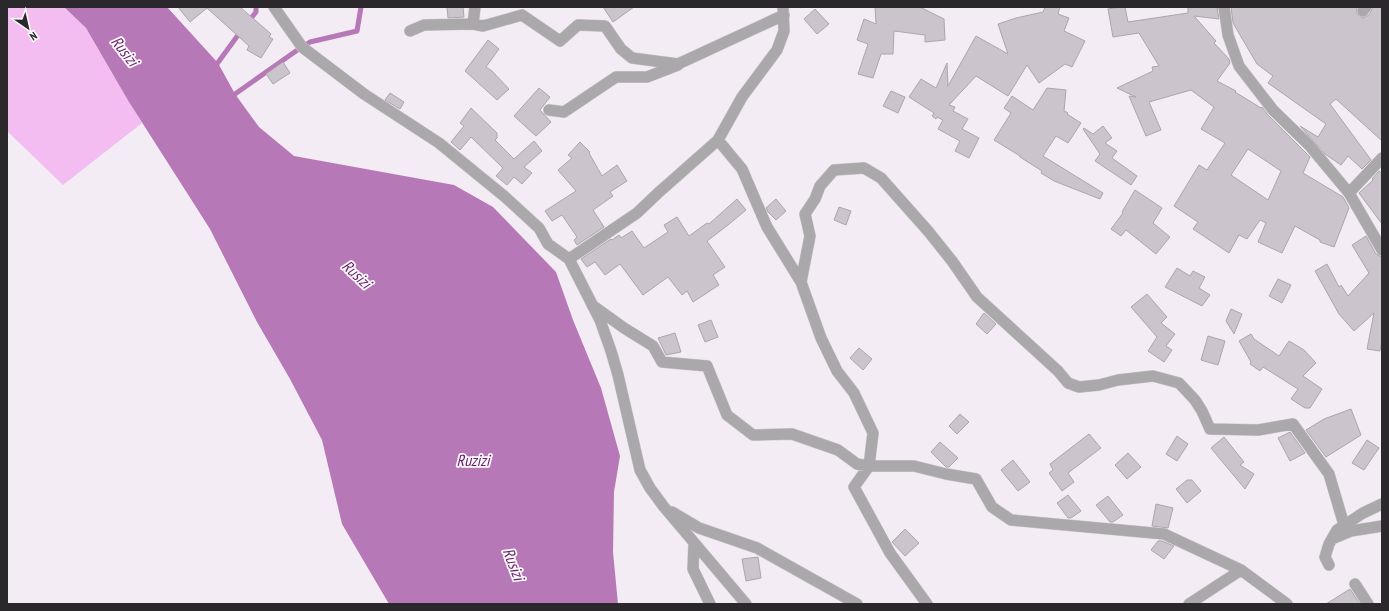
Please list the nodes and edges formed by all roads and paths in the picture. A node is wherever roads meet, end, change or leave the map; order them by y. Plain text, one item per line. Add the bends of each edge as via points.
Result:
1 (275, 7) edge
2 (475, 7) edge
3 (1224, 7) edge
4 (783, 11) edge
5 (473, 24) junction
6 (410, 31) dead end
7 (678, 64) junction
8 (549, 110) dead end
9 (718, 140) junction
10 (1382, 158) edge
11 (1349, 193) junction
12 (1382, 250) edge
13 (569, 259) junction
14 (801, 282) junction
15 (592, 305) junction
16 (869, 466) junction
17 (1382, 504) edge
18 (664, 507) junction
19 (1344, 525) junction
20 (1382, 526) edge
21 (1332, 539) junction
22 (694, 543) junction
23 (1329, 565) dead end
24 (1240, 570) junction
25 (1355, 584) dead end
26 (710, 604) edge
27 (746, 604) edge
28 (857, 604) edge
29 (927, 604) edge
30 (1189, 604) edge
31 (1287, 604) edge
32 (1368, 604) edge

1 - 13 street via 302,47 364,94 439,143 516,207 539,228 548,244
2 - 5 street
3 - 11 street via 1228,35 1239,66 1273,110 1309,145
4 - 7 street
4 - 9 street via 784,31 777,50 742,98
5 - 6 street via 424,25
5 - 7 street via 483,26 522,15 560,41 578,25 605,26 621,49 632,58
7 - 8 street via 647,77 616,77 564,112
9 - 13 street via 637,213
9 - 14 street via 742,169 766,227
10 - 11 street
11 - 12 street
13 - 15 street
14 - 16 street via 821,338 838,371 854,393 873,433
14 - 19 street via 810,236 805,214 820,186 834,170 864,168 881,178 928,231 977,297 1068,383 1079,387 1153,376 1179,383 1195,400 1210,429 1258,430 1293,424 1329,474
15 - 16 street via 652,346 662,362 707,366 727,415 754,435 792,434 838,450 857,464
15 - 18 street via 600,320 618,375 640,470
16 - 24 street via 914,466 976,479 992,507 1011,520 1164,534
16 - 29 street via 854,487 890,553
17 - 19 street
18 - 22 street
18 - 28 street via 699,528 757,548
19 - 21 street via 1337,530
20 - 21 street via 1351,531
21 - 23 street via 1325,557
22 - 26 street via 693,569
22 - 27 street
24 - 30 street
24 - 31 street
25 - 32 street

